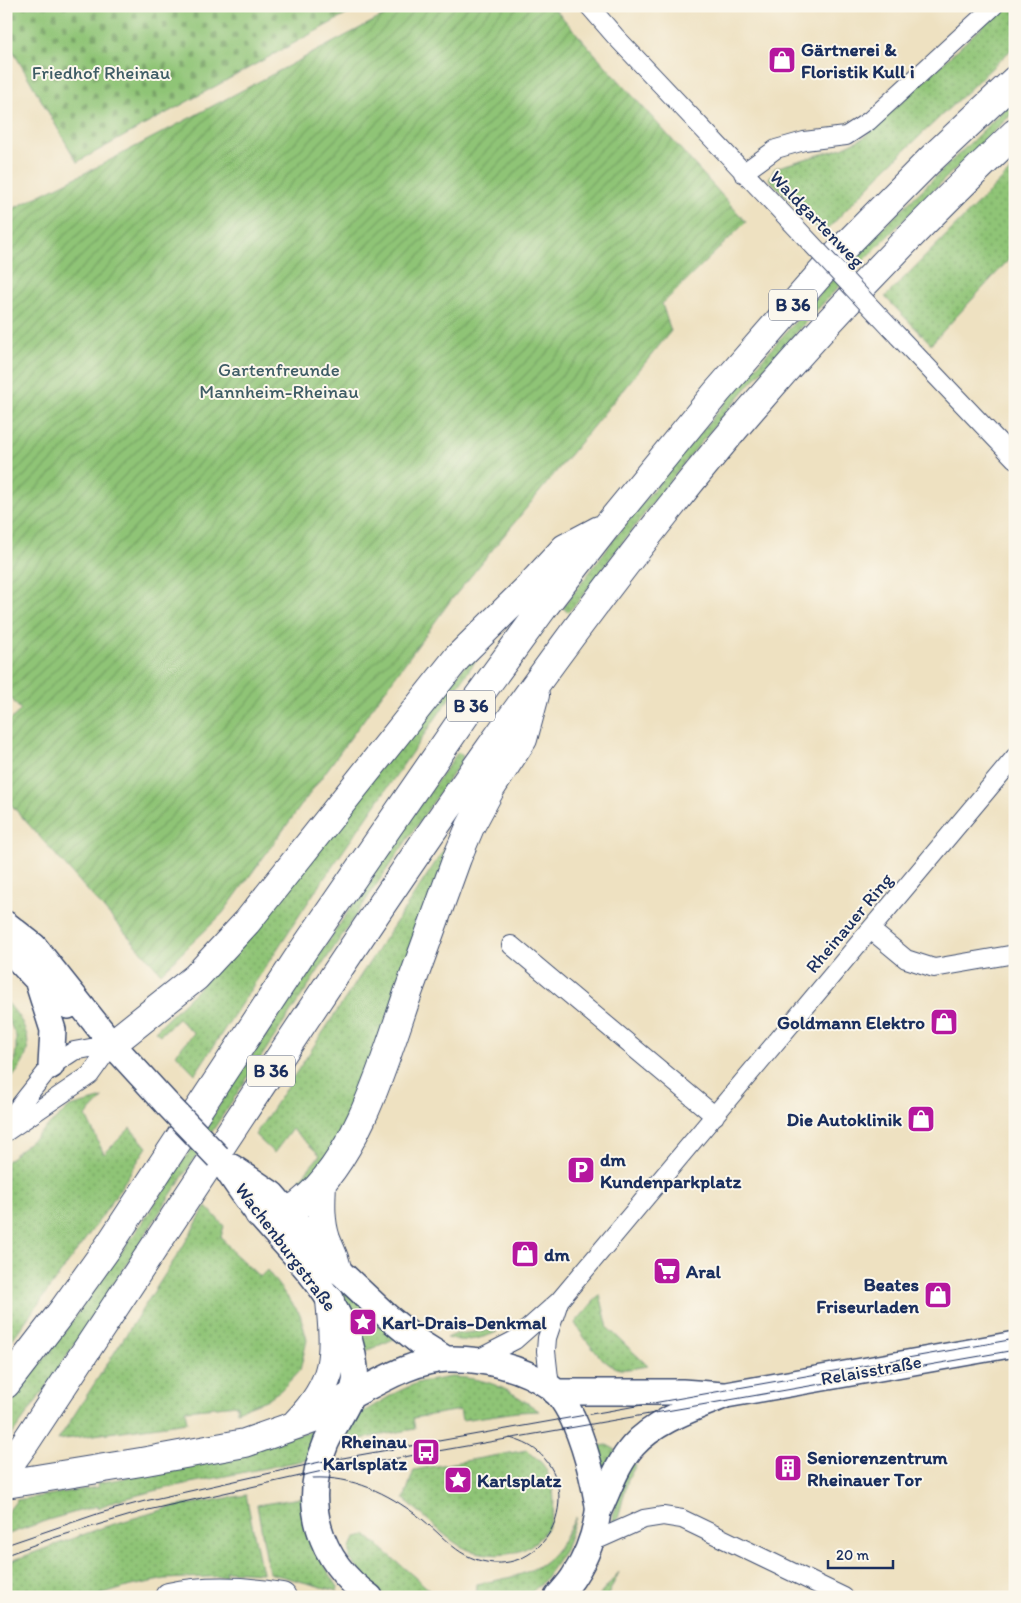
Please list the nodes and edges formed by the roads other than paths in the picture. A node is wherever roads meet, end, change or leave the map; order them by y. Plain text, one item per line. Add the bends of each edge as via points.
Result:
1 (590, 6) edge
2 (994, 6) edge
3 (1015, 80) edge
4 (1015, 133) edge
5 (743, 173) junction
6 (1015, 459) edge
7 (607, 526) junction
8 (540, 676) junction
9 (1015, 757) edge
10 (6, 924) edge
11 (871, 930) junction
12 (510, 945) dead end
13 (6, 947) edge
14 (1015, 954) edge
15 (37, 980) junction
16 (112, 1044) junction
17 (51, 1066) junction
18 (715, 1116) junction
19 (6, 1124) edge
20 (6, 1132) edge
21 (218, 1157) junction
22 (322, 1183) junction
23 (273, 1206) junction
24 (337, 1269) junction
25 (330, 1300) junction
26 (559, 1301) junction
27 (1015, 1344) edge
28 (446, 1359) junction
29 (476, 1360) junction
30 (6, 1384) edge
31 (552, 1389) junction
32 (726, 1395) junction
33 (350, 1398) junction
34 (292, 1427) junction
35 (6, 1469) edge
36 (6, 1484) edge
37 (599, 1510) junction
38 (590, 1543) junction
39 (273, 1596) edge
40 (169, 1597) edge
41 (370, 1597) edge
42 (557, 1597) edge
43 (844, 1597) edge

1 - 5 street, Waldgartenweg
2 - 5 street via 869,121 846,136 804,140 776,149
3 - 7 highway, B 36 via 842,249 717,392
4 - 8 highway, B 36 via 943,201 803,350 669,508
5 - 6 street, Waldgartenweg, bridge
7 - 16 highway via 564,548 528,589 458,658 247,922 196,977
7 - 30 highway, B 36 via 475,701 302,952 108,1247
8 - 22 highway via 522,739 491,788 457,858 358,1125
8 - 35 highway, B 36 via 364,931
9 - 11 street, Rheinauer Ring
10 - 16 main road, Wachenburgstraße via 34,946
11 - 14 street via 906,959 934,968
11 - 18 street, Rheinauer Ring
12 - 18 street
13 - 15 main road, Wachenburgstraße
15 - 16 main road, Wachenburgstraße
15 - 17 main road via 53,1030
16 - 17 street via 74,1051
16 - 20 street via 90,1074
16 - 21 main road, Wachenburgstraße, bridge
17 - 19 street
18 - 26 street, Rheinauer Ring
21 - 23 main road, Wachenburgstraße
21 - 23 main road, Wachenburgstraße via 240,1172
22 - 23 highway via 301,1204
22 - 24 highway via 322,1222
23 - 24 main road, Wachenburgstraße
23 - 25 main road, Wachenburgstraße via 296,1255
24 - 28 main road, Wachenburgstraße via 388,1317
25 - 33 main road, Wachenburgstraße via 346,1330 355,1368
25 - 34 highway via 333,1357 329,1375 323,1389
26 - 29 street, Rheinauer Ring via 515,1340
26 - 31 street, Rheinauer Ring via 547,1338
27 - 32 main road, Relaisstraße
28 - 29 main road
28 - 33 main road via 394,1374
29 - 31 main road via 514,1370
31 - 32 main road, Relaisstraße
31 - 37 main road via 572,1418 581,1439
32 - 37 main road, Relaisstraße via 683,1414 632,1446
33 - 34 highway via 316,1418
33 - 41 main road via 325,1444 315,1491 316,1517 322,1542 342,1572
34 - 36 highway via 237,1445
37 - 38 main road
38 - 42 main road via 574,1576
38 - 43 street via 644,1520 663,1516 682,1519
39 - 40 highway via 218,1592

